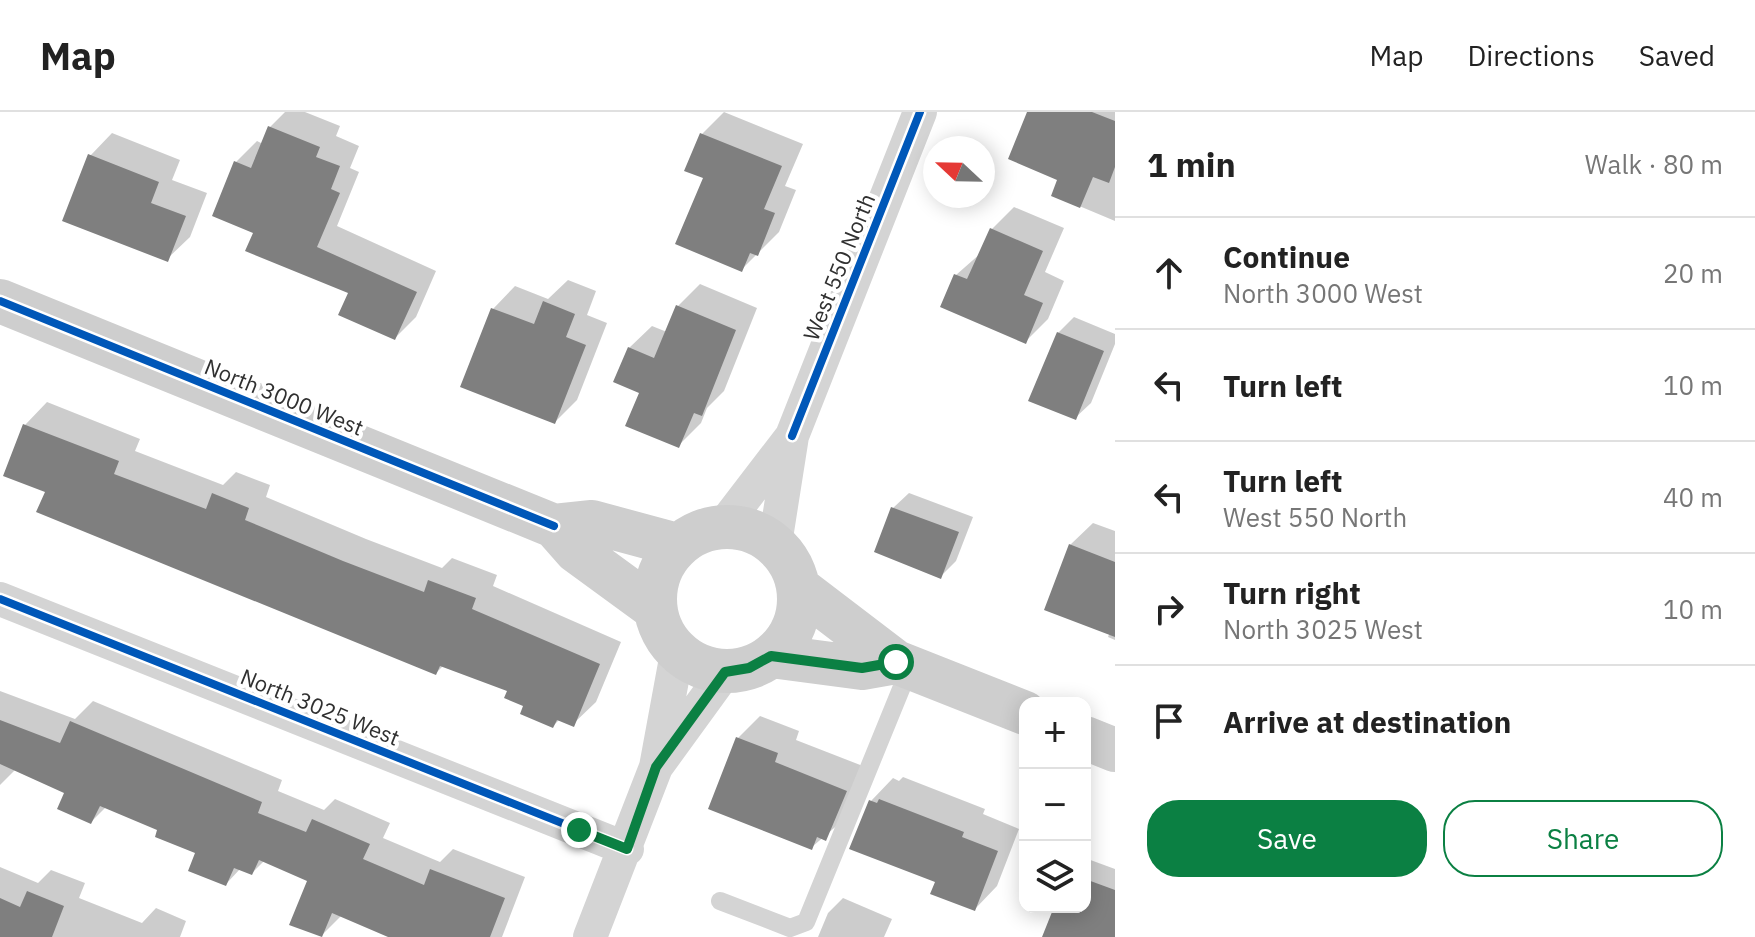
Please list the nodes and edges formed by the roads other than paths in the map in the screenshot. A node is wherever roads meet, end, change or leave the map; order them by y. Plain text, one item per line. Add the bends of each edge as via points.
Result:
1 (920, 112) edge
2 (0, 301) edge
3 (792, 436) junction
4 (554, 526) junction
5 (723, 526) junction
6 (775, 544) junction
7 (677, 545) junction
8 (799, 588) junction
9 (0, 599) edge
10 (654, 608) junction
11 (677, 653) junction
12 (771, 656) junction
13 (903, 664) junction
14 (725, 672) junction
15 (1019, 711) edge
16 (1091, 740) edge
17 (1115, 750) edge
18 (656, 767) junction
19 (627, 849) junction
20 (720, 901) dead end
21 (590, 937) edge

1 - 3 street, West 550 North
2 - 4 main road, North 3000 West
3 - 5 street, West 550 North
3 - 6 street, West 550 North
4 - 7 main road, North 3000 West via 592,522
4 - 10 main road, North 3000 West via 576,551
5 - 6 main road via 748,529
5 - 7 main road
6 - 8 main road via 791,564
7 - 10 main road via 655,583
8 - 12 main road via 798,614 786,643
8 - 13 main road
9 - 19 street, North 3025 West
10 - 11 main road
11 - 14 main road via 700,667
11 - 18 street
12 - 13 main road via 862,668
12 - 14 main road via 749,668
13 - 15 main road
13 - 20 lane via 806,922 790,928
14 - 18 street
16 - 17 main road
18 - 19 street
19 - 21 street

